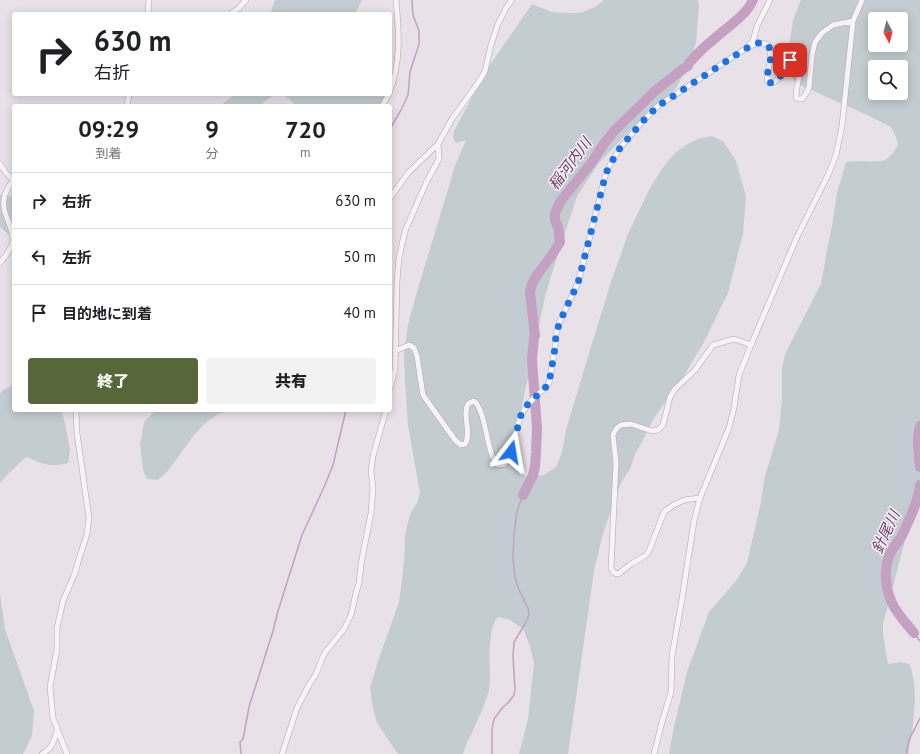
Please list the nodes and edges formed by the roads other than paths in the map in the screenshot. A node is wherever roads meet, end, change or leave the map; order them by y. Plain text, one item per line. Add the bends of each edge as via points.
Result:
1 (149, 0) edge
2 (246, 0) edge
3 (396, 0) edge
4 (512, 0) edge
5 (770, 0) edge
6 (862, 0) edge
7 (148, 12) edge
8 (233, 12) edge
9 (852, 21) junction
10 (745, 49) junction
11 (392, 84) edge
12 (438, 144) junction
13 (0, 164) edge
14 (12, 180) edge
15 (12, 182) edge
16 (392, 195) edge
17 (12, 230) edge
18 (12, 245) edge
19 (0, 263) edge
20 (751, 345) junction
21 (395, 351) junction
22 (392, 381) edge
23 (76, 412) edge
24 (385, 412) edge
25 (700, 498) junction
26 (57, 731) junction
27 (42, 754) edge
28 (67, 754) edge
29 (282, 754) edge
30 (654, 754) edge

1 - 7 street
2 - 8 street
3 - 11 street via 398,54
4 - 12 street via 498,25 485,71
5 - 10 street via 756,26 753,41
6 - 9 street
9 - 10 street via 833,25 815,42 809,87 802,99 796,97 800,68 797,58 792,58 782,74 772,83 768,82 767,76 771,57 769,46 764,42
9 - 20 street via 842,126 836,156 796,237
10 - 21 street via 658,106 624,143 611,163 606,173 578,283 556,334 549,383 521,415 506,464 498,465 493,459 477,404 474,401 468,405 468,440 461,445 423,395 414,348 409,345
12 - 16 street via 408,173
12 - 21 street via 438,159 406,231 399,258
13 - 14 street
15 - 17 street via 4,200 5,212
18 - 19 street
20 - 25 street via 740,376 729,428
20 - 25 street via 734,339 713,345 695,370 672,393 664,425 658,430 652,431 631,424 621,425 615,431 611,568 614,573 618,574 646,556 664,512 684,500
21 - 22 street
23 - 26 street via 89,518 87,534 63,602 57,628 57,649 50,687
24 - 29 street via 373,456 371,513 351,615 344,629 324,654 297,708
25 - 30 street via 672,656 671,692
26 - 27 street via 52,746
26 - 28 street

